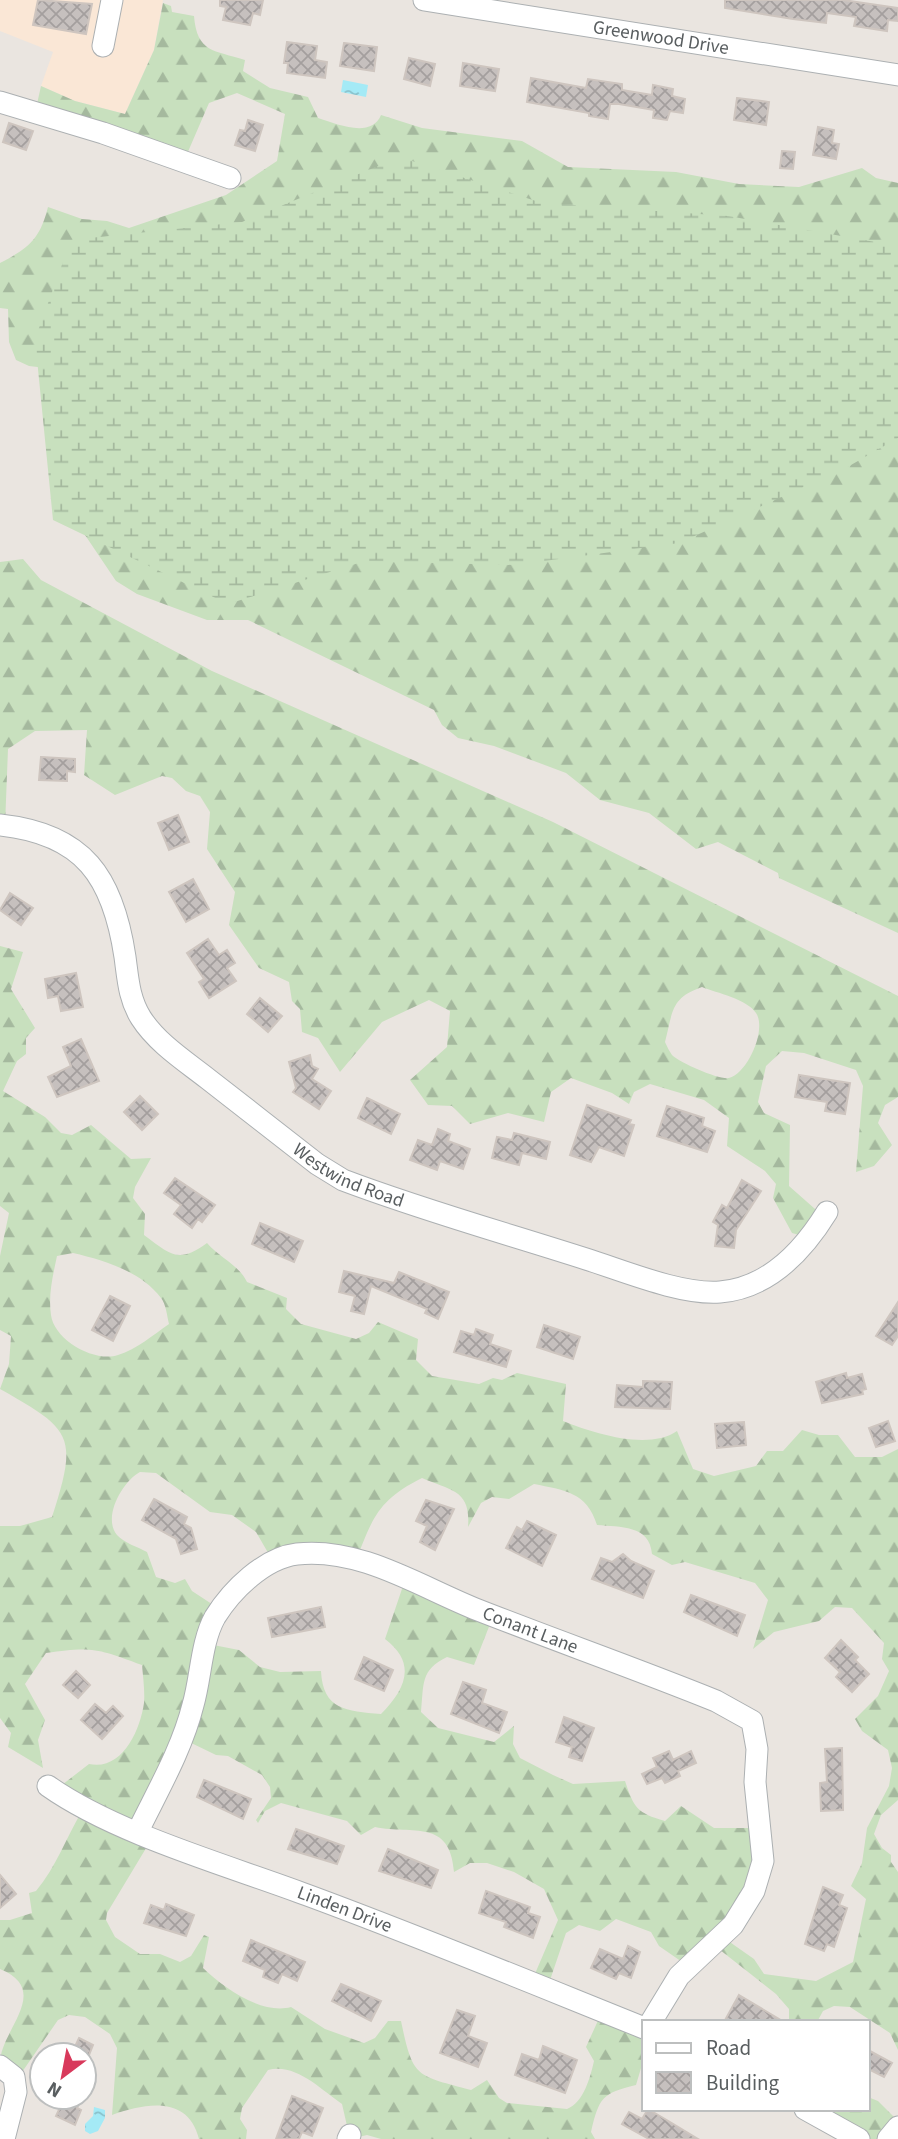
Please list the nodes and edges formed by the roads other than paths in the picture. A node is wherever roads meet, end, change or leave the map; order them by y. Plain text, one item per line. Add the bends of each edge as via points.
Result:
1 (112, 0) edge
2 (424, 0) edge
3 (103, 46) dead end
4 (898, 75) edge
5 (0, 102) edge
6 (230, 178) dead end
7 (0, 825) edge
8 (827, 1212) dead end
9 (48, 1786) dead end
10 (138, 1831) junction
11 (652, 2020) edge
12 (642, 2027) edge
13 (0, 2066) edge
14 (809, 2111) edge
15 (898, 2127) edge
16 (4, 2139) edge
17 (859, 2139) edge
18 (888, 2139) edge

1 - 3 street
2 - 4 street, Greenwood Drive
5 - 6 street via 103,132
7 - 8 street, Westwind Road via 44,832 71,846 93,868 110,892 129,992 141,1018 163,1043 342,1180 634,1273 688,1289 719,1292 771,1275 793,1258
9 - 10 street, Linden Drive via 68,1800
10 - 11 street, Conant Lane via 173,1760 193,1706 214,1620 229,1598 246,1580 293,1555 323,1553 358,1559 716,1700 752,1721 763,1861 754,1891 733,1925 679,1976
10 - 12 street, Linden Drive via 435,1942
13 - 16 street via 14,2077 16,2092
14 - 17 street
15 - 18 street

